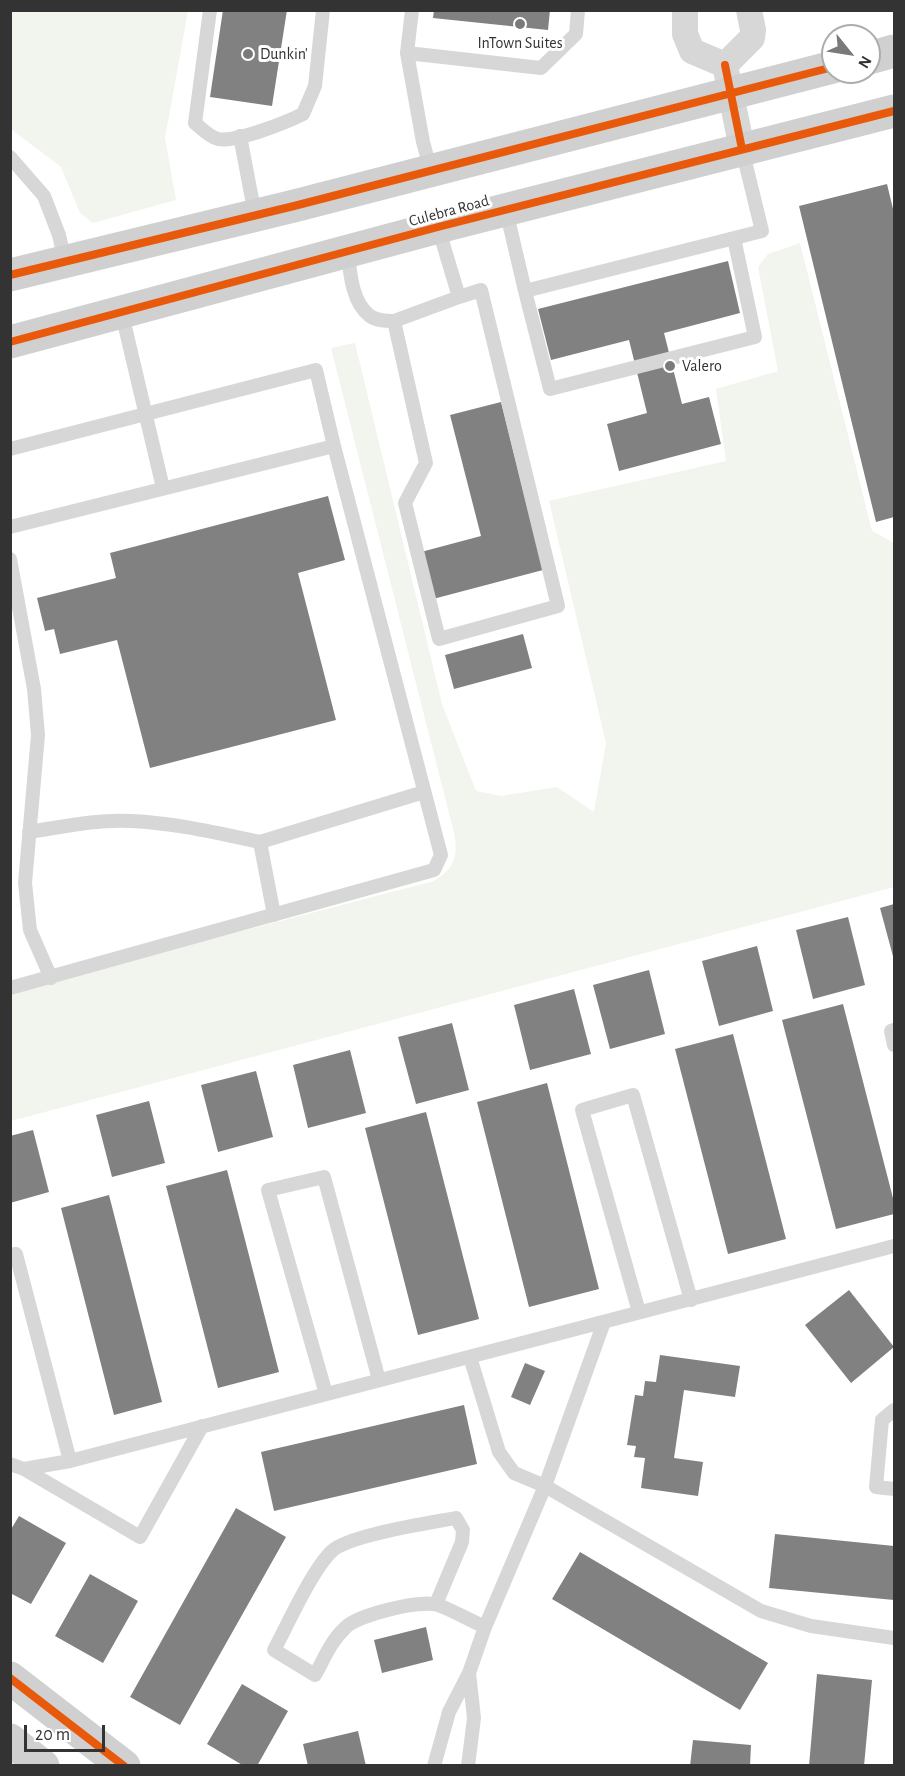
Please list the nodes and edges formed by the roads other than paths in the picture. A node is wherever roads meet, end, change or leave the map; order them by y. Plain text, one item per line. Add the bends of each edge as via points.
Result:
1 (210, 10) edge
2 (323, 10) edge
3 (412, 10) edge
4 (578, 10) edge
5 (685, 10) edge
6 (749, 10) edge
7 (407, 53) junction
8 (821, 68) edge
9 (728, 80) junction
10 (894, 111) edge
11 (240, 136) junction
12 (742, 149) junction
13 (10, 157) edge
14 (431, 171) junction
15 (507, 210) junction
16 (255, 215) junction
17 (438, 228) junction
18 (734, 238) junction
19 (348, 253) junction
20 (65, 261) junction
21 (10, 275) edge
22 (525, 291) junction
23 (459, 297) junction
24 (122, 314) junction
25 (394, 321) junction
26 (10, 342) edge
27 (146, 413) junction
28 (334, 446) junction
29 (10, 449) edge
30 (163, 488) junction
31 (10, 527) edge
32 (10, 560) edge
33 (424, 792) junction
34 (29, 832) junction
35 (260, 842) junction
36 (274, 915) junction
37 (51, 978) junction
38 (10, 988) edge
39 (894, 1030) edge
40 (894, 1045) edge
41 (894, 1246) edge
42 (10, 1255) edge
43 (691, 1300) junction
44 (639, 1312) junction
45 (604, 1322) junction
46 (470, 1357) junction
47 (379, 1380) junction
48 (326, 1394) junction
49 (894, 1410) edge
50 (202, 1426) junction
51 (70, 1461) junction
52 (17, 1467) edge
53 (544, 1486) junction
54 (894, 1489) edge
55 (436, 1604) junction
56 (485, 1627) junction
57 (894, 1638) edge
58 (469, 1673) junction
59 (10, 1678) edge
60 (10, 1740) edge
61 (43, 1766) edge
62 (124, 1766) edge
63 (434, 1766) edge
64 (468, 1766) edge

1 - 11 lane via 195,123 216,139
2 - 11 lane via 315,86 303,114 282,125
3 - 7 lane
4 - 7 lane via 576,34 541,68
5 - 9 street via 685,34 692,51
6 - 9 street via 752,38
7 - 14 lane
8 - 9 main road
9 - 12 street
9 - 14 main road
10 - 12 main road, Culebra Road
11 - 16 lane
12 - 15 main road, Culebra Road
12 - 18 lane via 762,231
13 - 20 lane via 44,196
14 - 16 main road
15 - 17 main road, Culebra Road
15 - 22 lane
16 - 20 main road
17 - 19 main road, Culebra Road
17 - 23 lane
18 - 22 lane
18 - 22 lane via 755,337 550,388
19 - 24 main road, Culebra Road
19 - 25 lane via 351,280 363,308 379,320
20 - 21 main road
23 - 25 lane
23 - 25 lane via 481,290 558,606 438,639 405,503 426,463
24 - 26 main road, Culebra Road
24 - 27 lane
27 - 28 lane via 316,370
27 - 29 lane
27 - 30 lane
28 - 30 lane
28 - 33 lane
30 - 31 lane
32 - 34 lane via 34,689 38,735
33 - 35 lane
33 - 36 lane via 441,855 434,870
34 - 35 lane via 129,820 180,825
34 - 37 lane via 25,883 30,930
35 - 36 lane
36 - 37 lane
37 - 38 lane
39 - 40 lane
41 - 43 lane
42 - 51 lane via 16,1254
43 - 44 lane
43 - 44 lane via 633,1095 582,1110
44 - 45 lane
45 - 46 lane
45 - 53 lane
46 - 47 lane
46 - 53 lane via 499,1452 514,1473
47 - 48 lane
47 - 48 lane via 324,1177 268,1190
48 - 50 lane
49 - 54 lane via 882,1420 876,1487
50 - 51 lane
50 - 52 lane via 140,1537
51 - 52 lane
53 - 56 lane
53 - 57 lane via 761,1611 811,1626
55 - 55 lane via 403,1606 346,1626 315,1675 274,1650 316,1572 333,1550 352,1540 456,1518 463,1530 462,1542
55 - 56 lane
56 - 58 lane
58 - 63 lane via 449,1712
58 - 64 lane via 474,1718
59 - 62 main road
60 - 61 main road

